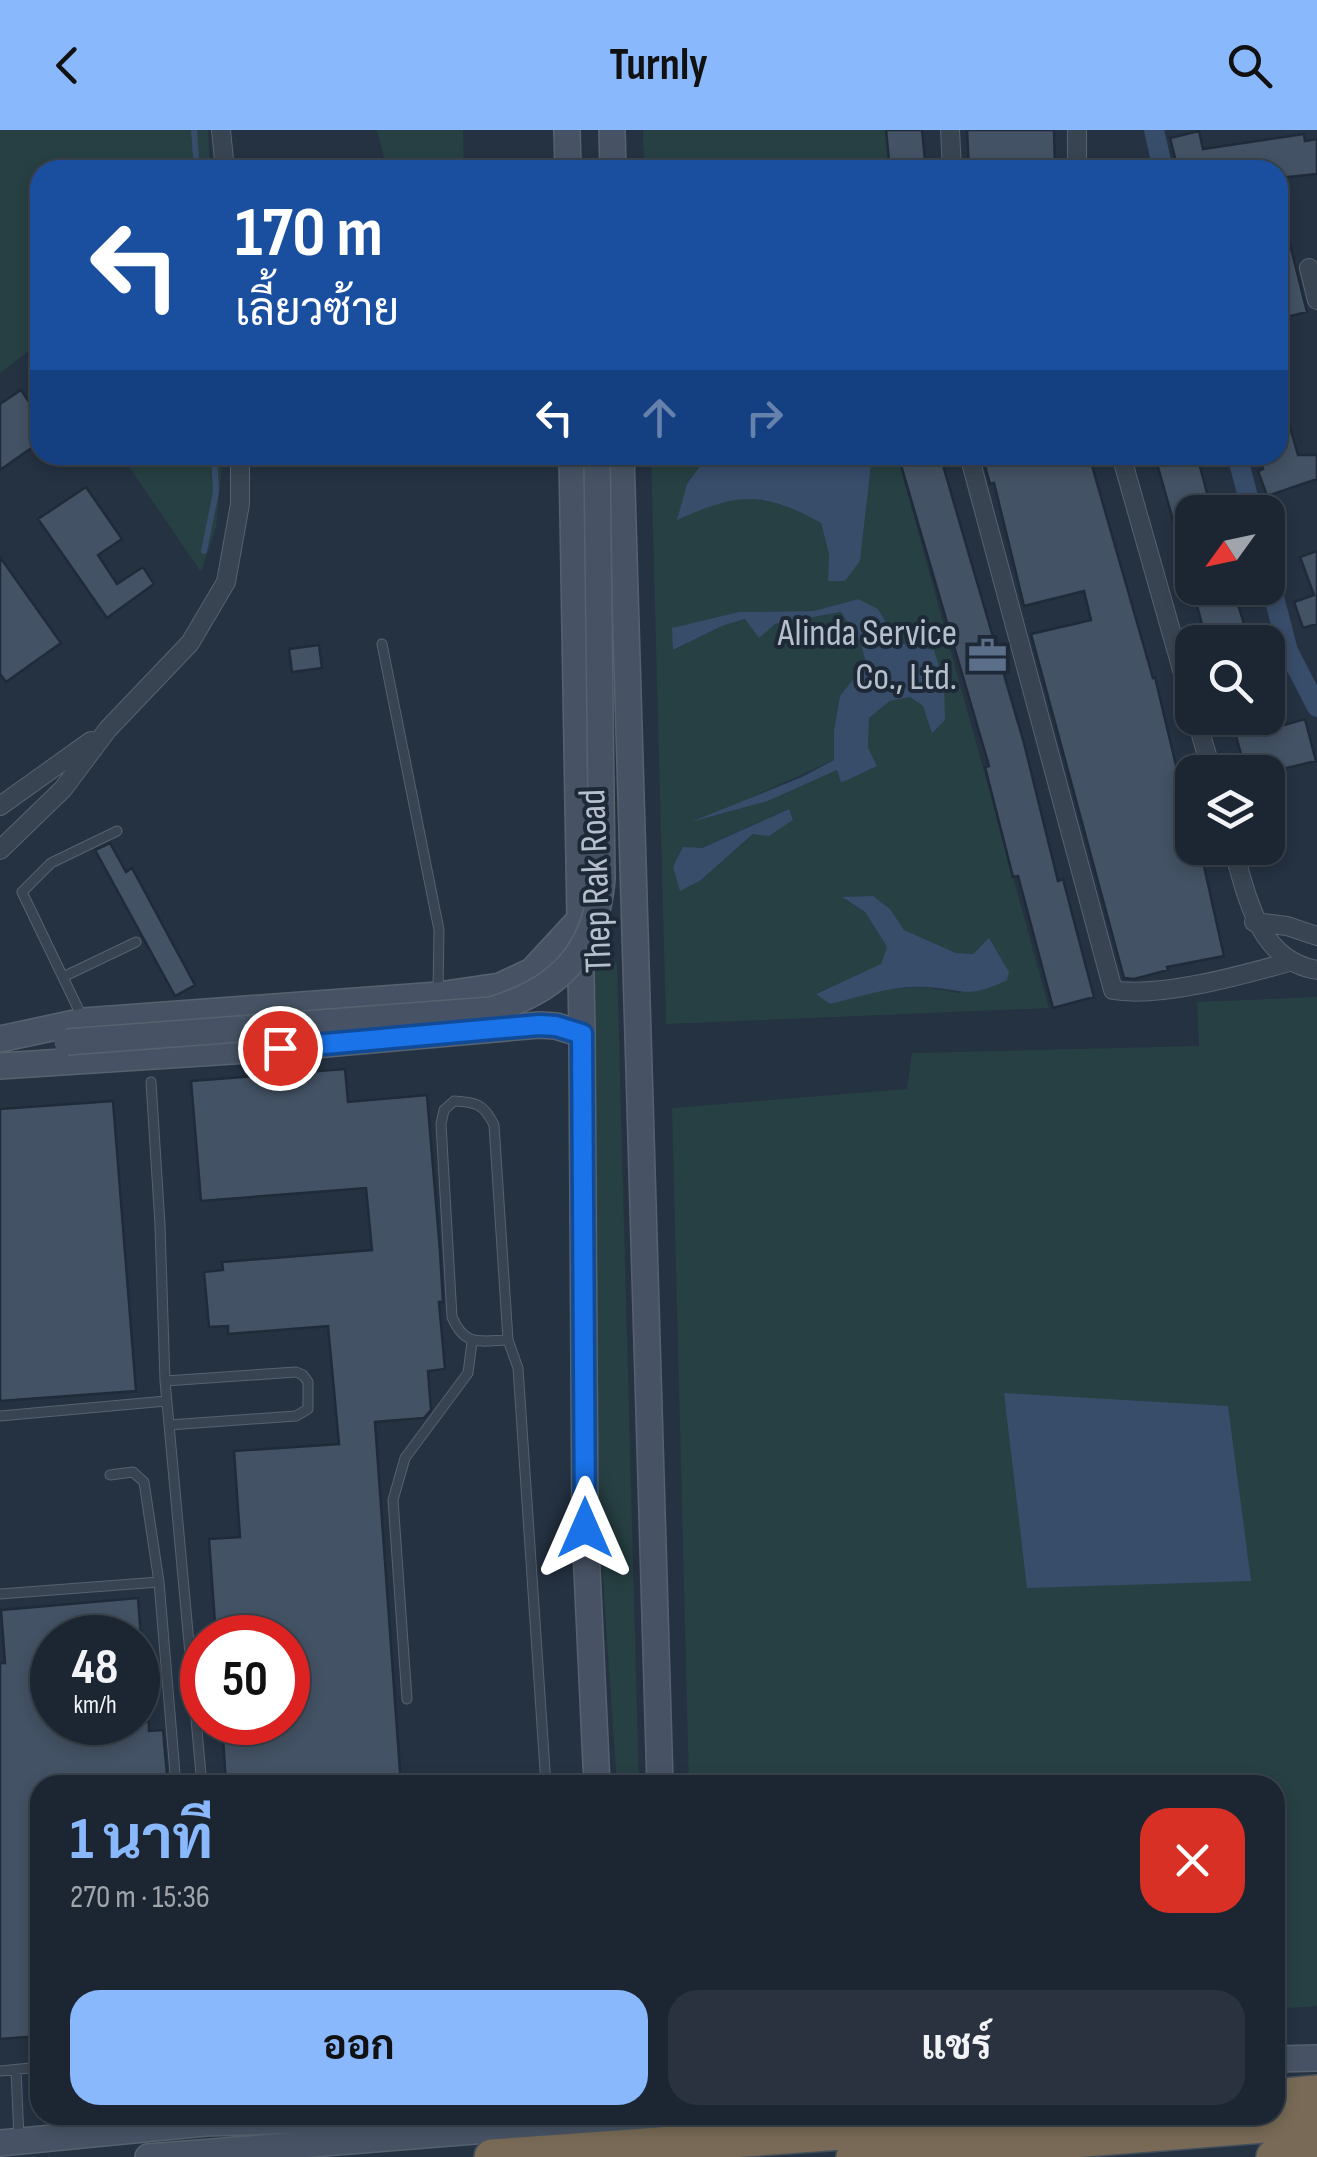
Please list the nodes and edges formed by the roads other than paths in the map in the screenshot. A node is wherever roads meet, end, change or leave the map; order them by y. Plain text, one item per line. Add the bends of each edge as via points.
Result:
1 (221, 130) edge
2 (567, 130) edge
3 (612, 130) edge
4 (950, 130) edge
5 (1077, 130) edge
6 (224, 160) edge
7 (568, 160) edge
8 (613, 160) edge
9 (952, 160) edge
10 (1076, 160) edge
11 (1309, 268) dead end
12 (1317, 300) edge
13 (240, 465) edge
14 (572, 465) edge
15 (597, 465) edge
16 (621, 465) edge
17 (972, 465) edge
18 (1124, 465) edge
19 (382, 644) dead end
20 (1175, 645) edge
21 (108, 729) junction
22 (0, 806) edge
23 (117, 831) dead end
24 (0, 850) edge
25 (1238, 865) edge
26 (580, 920) junction
27 (1254, 922) junction
28 (1317, 936) edge
29 (136, 942) dead end
30 (1289, 962) junction
31 (1317, 970) edge
32 (63, 977) junction
33 (500, 986) junction
34 (438, 995) junction
35 (84, 1021) junction
36 (512, 1028) junction
37 (582, 1034) junction
38 (0, 1039) edge
39 (0, 1054) edge
40 (0, 1066) edge
41 (151, 1082) dead end
42 (508, 1340) junction
43 (472, 1342) junction
44 (164, 1381) junction
45 (166, 1401) junction
46 (0, 1416) edge
47 (168, 1426) junction
48 (110, 1474) dead end
49 (159, 1582) junction
50 (0, 1594) edge
51 (407, 1699) dead end
52 (175, 1775) edge
53 (201, 1775) edge
54 (545, 1775) edge
55 (597, 1775) edge
56 (660, 1775) edge
57 (1317, 2058) edge
58 (1285, 2059) edge
59 (30, 2068) edge
60 (16, 2070) junction
61 (0, 2071) edge
62 (1317, 2093) edge
63 (1285, 2097) edge
64 (1317, 2122) edge
65 (1285, 2124) edge
66 (185, 2125) edge
67 (552, 2125) edge
68 (942, 2125) edge
69 (1277, 2125) edge
70 (10, 2142) edge
71 (1317, 2152) edge
72 (148, 2157) edge
73 (492, 2157) edge
74 (854, 2157) edge
75 (979, 2157) edge
76 (1274, 2157) edge

1 - 6 street
2 - 7 main road
3 - 8 main road
4 - 9 street
5 - 10 street
11 - 12 street
13 - 21 street via 226,582 190,643
14 - 26 main road, Thep Rak Road
15 - 39 main road, bridge via 602,879 599,911 570,966 548,986 491,1010 68,1042
16 - 56 main road, Thep Rak Road
17 - 30 street via 1114,990 1224,980
18 - 20 street
19 - 34 lane via 439,930
21 - 22 street
21 - 24 street via 63,789
23 - 32 lane via 52,862 22,892
25 - 27 street
26 - 33 main road via 532,971
26 - 37 main road, Thep Rak Road
27 - 28 street
27 - 30 street
29 - 32 lane
30 - 31 street
32 - 35 lane
33 - 34 main road
33 - 36 main road via 525,1004 526,1013
34 - 35 main road
35 - 38 main road
36 - 37 main road via 556,1026
36 - 40 main road
37 - 55 main road, Thep Rak Road via 585,1528
41 - 44 lane
42 - 43 lane
42 - 43 lane via 494,1125 478,1102 454,1101 442,1124 452,1317
42 - 54 lane via 518,1368
43 - 51 lane via 468,1372 404,1458 393,1500
44 - 45 lane
44 - 47 lane via 296,1372 308,1382 308,1408 296,1416
45 - 46 lane
45 - 47 lane
47 - 53 lane
48 - 49 lane via 133,1472 144,1482
49 - 50 lane
49 - 52 lane
57 - 58 main road
59 - 60 lane
60 - 61 lane
60 - 70 lane
62 - 63 highway
64 - 65 highway
64 - 75 highway
66 - 70 main road
67 - 72 main road
68 - 73 highway
69 - 74 highway
71 - 76 highway

